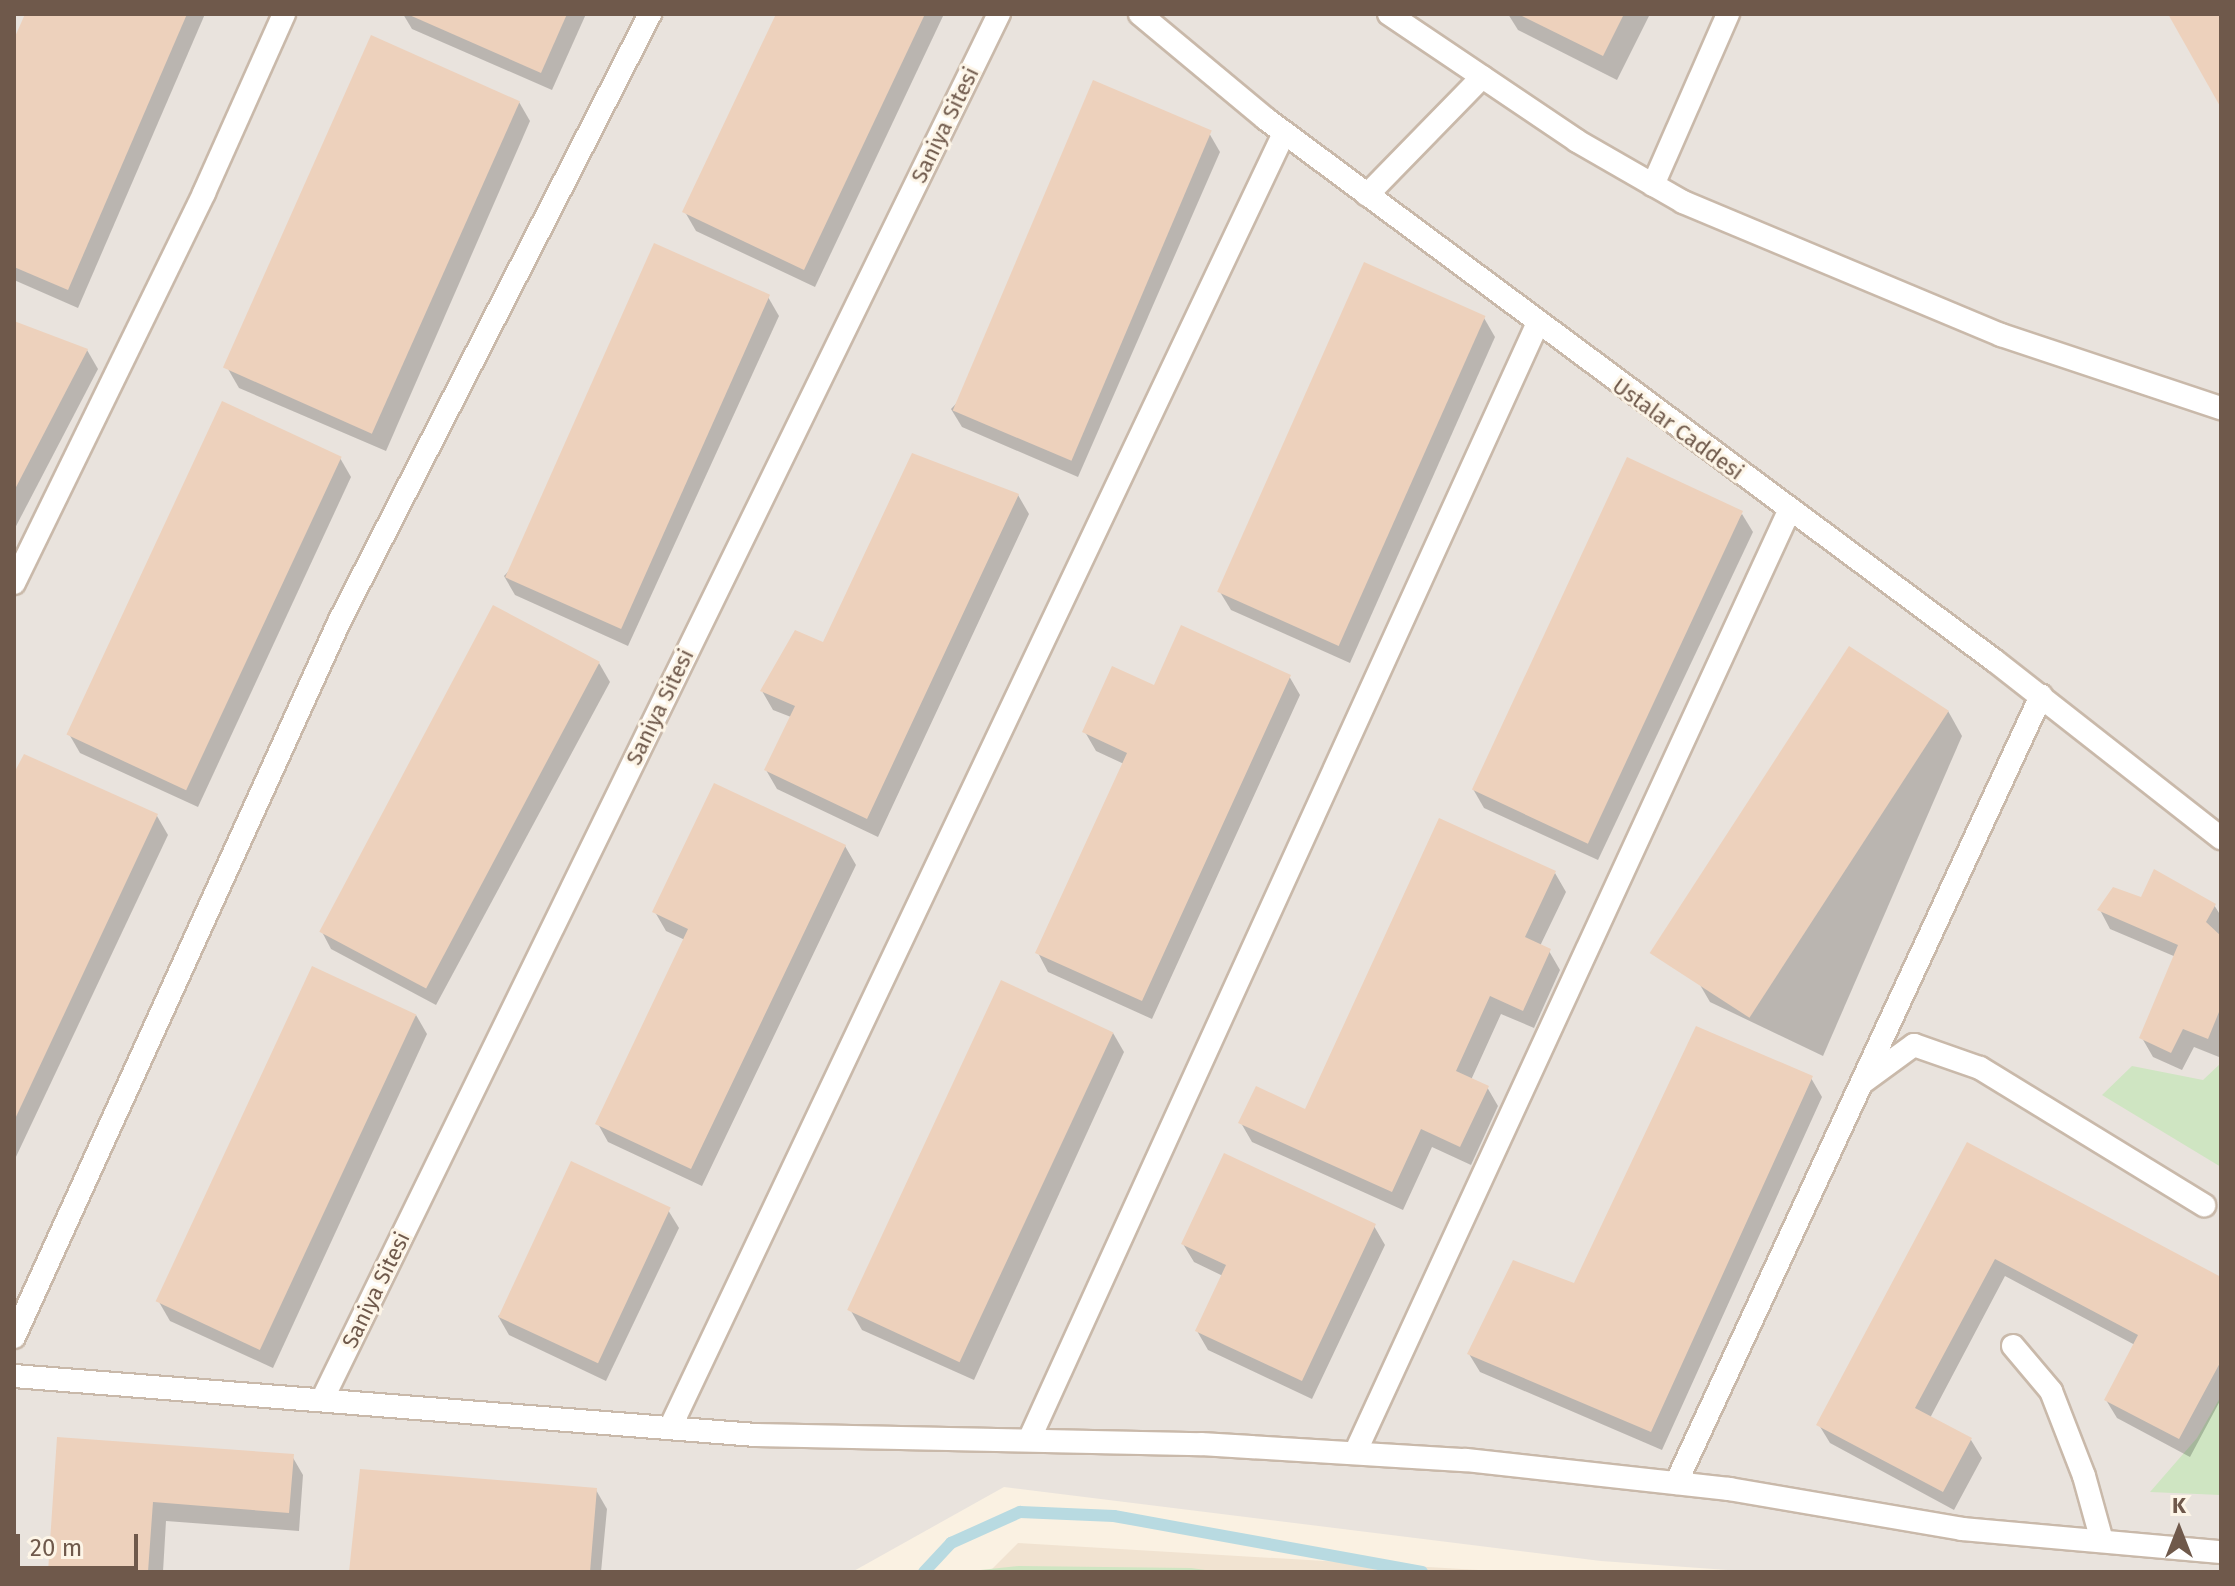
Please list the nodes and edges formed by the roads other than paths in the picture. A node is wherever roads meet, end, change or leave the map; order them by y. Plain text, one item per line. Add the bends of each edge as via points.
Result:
1 (284, 14) edge
2 (650, 14) edge
3 (999, 14) edge
4 (1140, 14) edge
5 (1728, 14) edge
6 (1397, 16) edge
7 (1482, 77) junction
8 (1284, 133) junction
9 (1653, 185) junction
10 (1367, 195) junction
11 (1537, 325) junction
12 (2221, 408) edge
13 (1789, 511) junction
14 (14, 583) edge
15 (2041, 696) junction
16 (2221, 838) edge
17 (1862, 1082) junction
18 (2204, 1205) dead end
19 (14, 1337) edge
20 (2013, 1346) dead end
21 (14, 1376) edge
22 (322, 1400) junction
23 (670, 1428) junction
24 (1029, 1440) junction
25 (1355, 1453) junction
26 (1676, 1483) junction
27 (2102, 1541) junction
28 (2221, 1552) edge

1 - 14 lane via 204,193
2 - 19 lane via 340,620
3 - 22 lane, Saniya Sitesi
4 - 8 lane, Ustalar Caddesi
5 - 9 lane
6 - 7 lane
7 - 9 lane
7 - 10 lane
8 - 10 lane, Ustalar Caddesi
8 - 23 lane
9 - 12 lane via 2001,335
10 - 11 lane, Ustalar Caddesi
11 - 13 lane, Ustalar Caddesi
11 - 24 lane
13 - 15 lane, Ustalar Caddesi
13 - 25 lane
15 - 16 lane, Ustalar Caddesi
15 - 17 lane
17 - 18 lane via 1914,1045 1980,1068
17 - 26 lane
20 - 27 lane via 2051,1391
21 - 22 lane
22 - 23 lane
23 - 24 lane
24 - 25 lane
25 - 26 lane
26 - 27 lane via 1962,1529
27 - 28 lane

